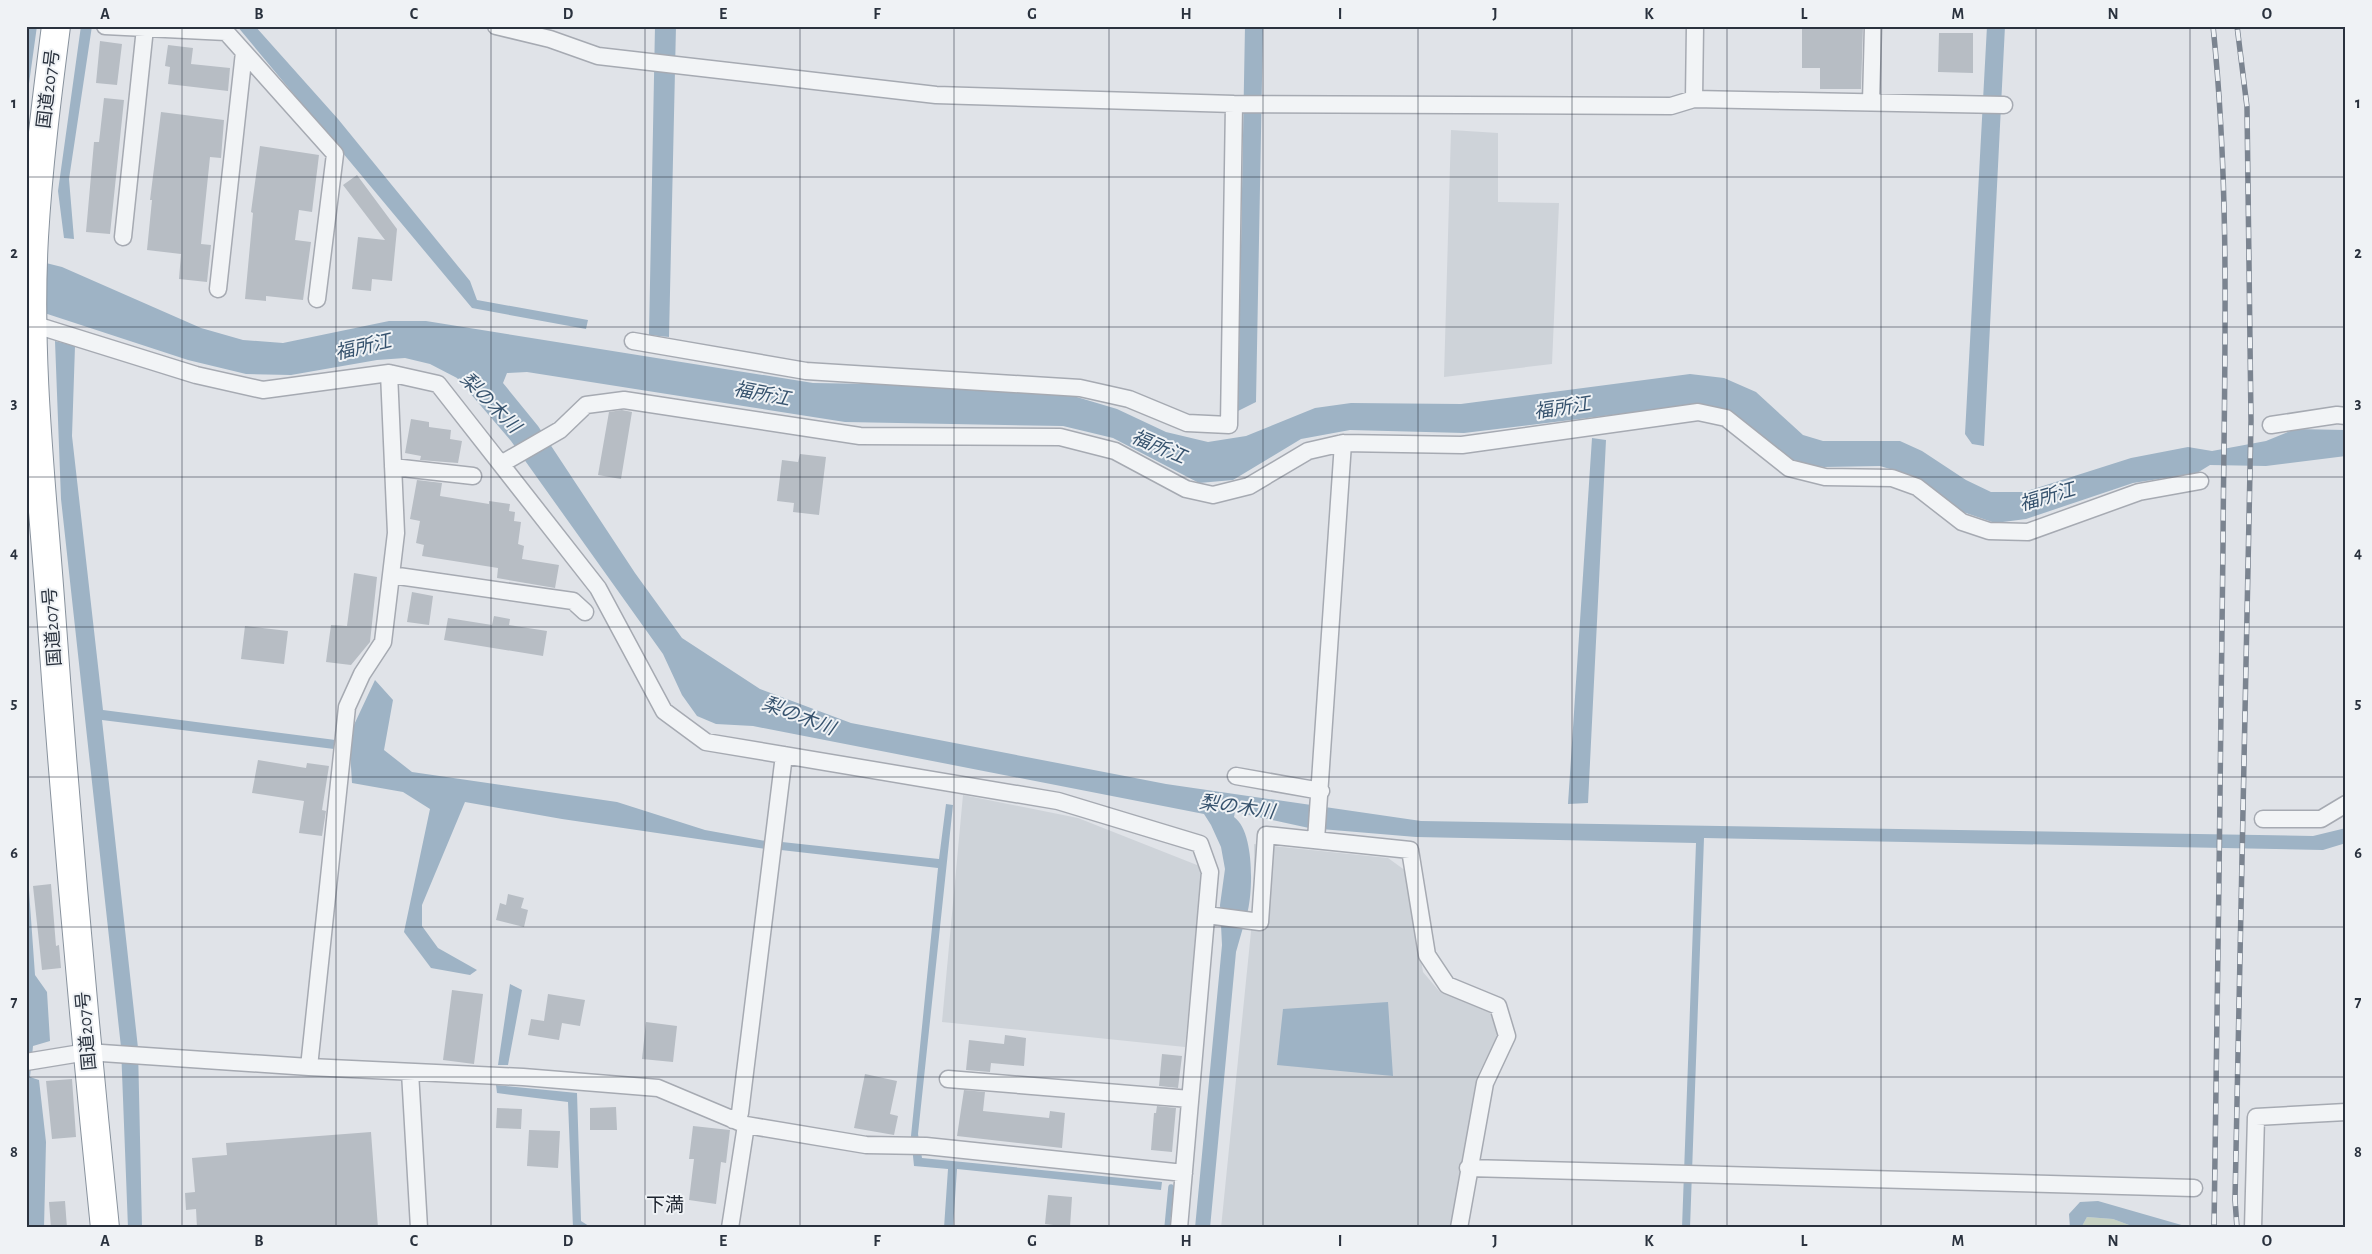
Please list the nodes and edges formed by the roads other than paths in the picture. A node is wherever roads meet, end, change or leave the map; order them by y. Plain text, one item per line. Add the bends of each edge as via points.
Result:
1 (56, 26) edge
2 (105, 26) edge
3 (496, 26) edge
4 (1695, 26) edge
5 (1872, 26) edge
6 (145, 28) junction
7 (244, 52) junction
8 (1694, 99) junction
9 (1872, 102) junction
10 (1234, 104) junction
11 (2004, 105) dead end
12 (123, 237) dead end
13 (218, 289) dead end
14 (317, 299) dead end
15 (30, 323) edge
16 (633, 342) dead end
17 (389, 373) junction
18 (2346, 416) edge
19 (2271, 425) dead end
20 (1343, 443) junction
21 (501, 464) junction
22 (393, 467) junction
23 (473, 476) dead end
24 (2200, 482) dead end
25 (391, 575) junction
26 (585, 612) dead end
27 (784, 755) junction
28 (1236, 776) dead end
29 (1320, 791) junction
30 (2346, 804) edge
31 (2263, 820) dead end
32 (1316, 840) junction
33 (1206, 915) junction
34 (99, 1053) junction
35 (32, 1062) edge
36 (309, 1067) junction
37 (410, 1072) junction
38 (948, 1079) dead end
39 (1190, 1099) junction
40 (2346, 1112) edge
41 (740, 1122) junction
42 (1468, 1168) junction
43 (1184, 1173) junction
44 (2194, 1188) dead end
45 (105, 1228) edge
46 (419, 1228) edge
47 (730, 1228) edge
48 (1178, 1228) edge
49 (1459, 1228) edge
50 (2253, 1228) edge

1 - 15 highway, 国道207号 via 39,170
2 - 6 street
3 - 10 street via 550,39 598,56 936,95
4 - 8 street
5 - 9 street
6 - 7 street via 226,32
6 - 12 street
7 - 13 street
7 - 14 street via 334,154
8 - 9 street
8 - 10 street via 1671,106
9 - 11 street
10 - 16 street via 1229,425 1187,423 1129,399 1080,388 806,371
15 - 17 street via 196,375 263,390
15 - 34 highway, 国道207号 via 41,486
17 - 21 street via 438,384
17 - 22 street
18 - 19 street
20 - 21 street via 1308,450 1249,486 1213,495 1186,489 1115,451 1060,437 860,436 624,400 586,405 560,430
20 - 24 street via 1462,445 1698,412 1726,418 1789,468 1825,477 1892,478 1917,487 1962,522 1988,531 2028,532 2139,492
20 - 29 street
21 - 27 street via 598,588 664,711 706,742
22 - 23 street
22 - 25 street via 396,533
25 - 26 street via 573,601
25 - 36 street via 383,642 362,674 347,707
27 - 33 street via 1058,801 1200,844 1210,872
27 - 41 street
28 - 29 street
29 - 32 street
30 - 31 street via 2321,819
32 - 33 street via 1266,835 1260,922
32 - 42 street via 1410,850 1427,955 1447,984 1498,1006 1507,1036 1485,1083
33 - 39 street
34 - 35 street
34 - 36 street
34 - 45 highway, 国道207号
36 - 37 street
37 - 41 street via 658,1088
37 - 46 street
38 - 39 street
39 - 43 street
40 - 50 street via 2256,1117
41 - 43 street via 866,1145 926,1146
41 - 47 street
42 - 44 street
42 - 49 street
43 - 48 street

